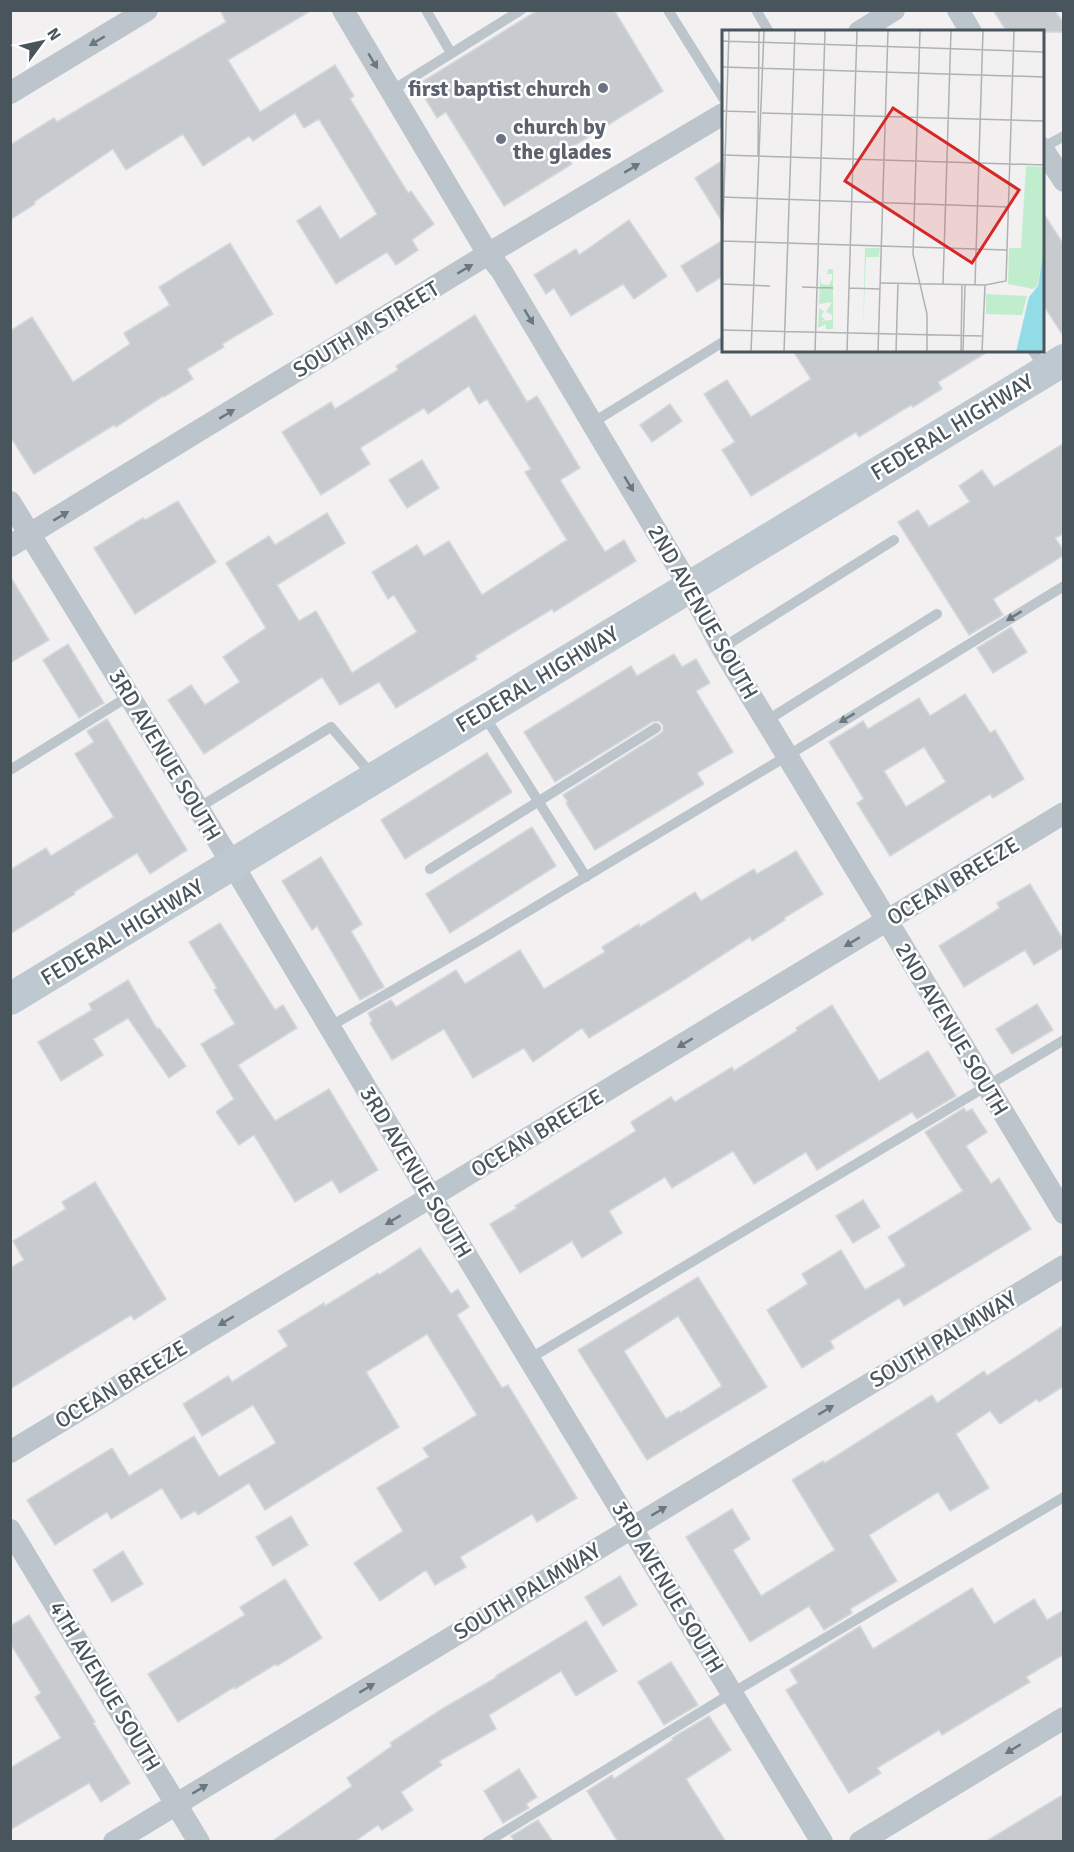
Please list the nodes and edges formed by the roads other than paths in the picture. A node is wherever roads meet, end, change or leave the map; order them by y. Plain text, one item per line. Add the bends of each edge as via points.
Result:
1 (147, 10) edge
2 (343, 10) edge
3 (426, 10) edge
4 (668, 10) edge
5 (756, 10) edge
6 (894, 10) edge
7 (958, 10) edge
8 (513, 12) edge
9 (768, 30) edge
10 (862, 30) edge
11 (970, 30) edge
12 (451, 53) junction
13 (391, 91) junction
14 (10, 93) edge
15 (722, 97) edge
16 (722, 115) edge
17 (1064, 136) edge
18 (1044, 147) edge
19 (1044, 150) edge
20 (1064, 182) edge
21 (488, 255) junction
22 (722, 343) edge
23 (1047, 361) edge
24 (592, 423) junction
25 (10, 502) edge
26 (30, 534) junction
27 (894, 540) dead end
28 (10, 546) edge
29 (690, 586) junction
30 (1064, 586) edge
31 (937, 614) dead end
32 (722, 648) junction
33 (129, 696) junction
34 (482, 712) junction
35 (766, 720) junction
36 (656, 728) dead end
37 (787, 756) junction
38 (10, 770) edge
39 (375, 778) junction
40 (538, 800) junction
41 (198, 808) junction
42 (1064, 813) edge
43 (233, 865) junction
44 (430, 869) dead end
45 (586, 877) junction
46 (886, 921) junction
47 (10, 999) edge
48 (329, 1027) junction
49 (1064, 1040) edge
50 (987, 1087) junction
51 (431, 1197) junction
52 (1064, 1213) edge
53 (1064, 1266) edge
54 (529, 1359) junction
55 (10, 1452) edge
56 (1064, 1497) edge
57 (632, 1528) junction
58 (10, 1530) edge
59 (732, 1693) junction
60 (1064, 1719) edge
61 (176, 1804) junction
62 (114, 1842) edge
63 (199, 1842) edge
64 (487, 1842) edge
65 (822, 1842) edge
66 (861, 1842) edge

1 -> 14 street
2 -> 13 street, 2ND AVENUE SOUTH
3 - 12 lane
4 - 15 lane
5 - 9 lane
6 - 10 street
7 - 11 street
8 - 12 lane
12 - 13 lane
13 - 21 street, 2ND AVENUE SOUTH
21 -> 16 street, SOUTH M STREET
17 - 18 lane
19 - 20 street
21 -> 24 street, 2ND AVENUE SOUTH via 501,270
26 -> 21 street, SOUTH M STREET
22 - 24 lane
23 - 29 main road, FEDERAL HIGHWAY
24 -> 29 street, 2ND AVENUE SOUTH
25 - 26 street, 3RD AVENUE SOUTH
26 - 28 street, SOUTH M STREET
26 - 33 street, 3RD AVENUE SOUTH
27 - 32 lane
29 - 32 street, 2ND AVENUE SOUTH
29 - 34 main road, FEDERAL HIGHWAY
30 -> 37 lane
31 - 35 lane
32 - 35 street, 2ND AVENUE SOUTH
33 - 38 lane
33 - 41 street, 3RD AVENUE SOUTH
34 - 39 main road, FEDERAL HIGHWAY
34 - 40 lane
35 - 37 street, 2ND AVENUE SOUTH
36 - 40 lane
37 - 45 lane
37 - 46 street, 2ND AVENUE SOUTH
39 - 41 lane via 331,727
39 - 43 main road, FEDERAL HIGHWAY
40 - 44 lane
40 - 45 lane
41 - 43 street, 3RD AVENUE SOUTH
42 - 46 street, OCEAN BREEZE
43 - 47 main road, FEDERAL HIGHWAY
43 - 48 street, 3RD AVENUE SOUTH
45 - 48 lane
46 - 50 street, 2ND AVENUE SOUTH
46 -> 51 street, OCEAN BREEZE
48 - 51 street, 3RD AVENUE SOUTH
49 - 50 lane
50 - 52 street, 2ND AVENUE SOUTH
50 - 54 lane
51 - 54 street, 3RD AVENUE SOUTH
51 -> 55 street, OCEAN BREEZE
57 -> 53 street, SOUTH PALMWAY
54 - 57 street, 3RD AVENUE SOUTH
56 - 59 lane
57 - 59 street, 3RD AVENUE SOUTH
61 -> 57 street, SOUTH PALMWAY
58 - 61 street, 4TH AVENUE SOUTH
59 - 64 lane
59 - 65 street, 3RD AVENUE SOUTH
60 -> 66 street
61 - 62 street, SOUTH PALMWAY
61 - 63 street, 4TH AVENUE SOUTH

